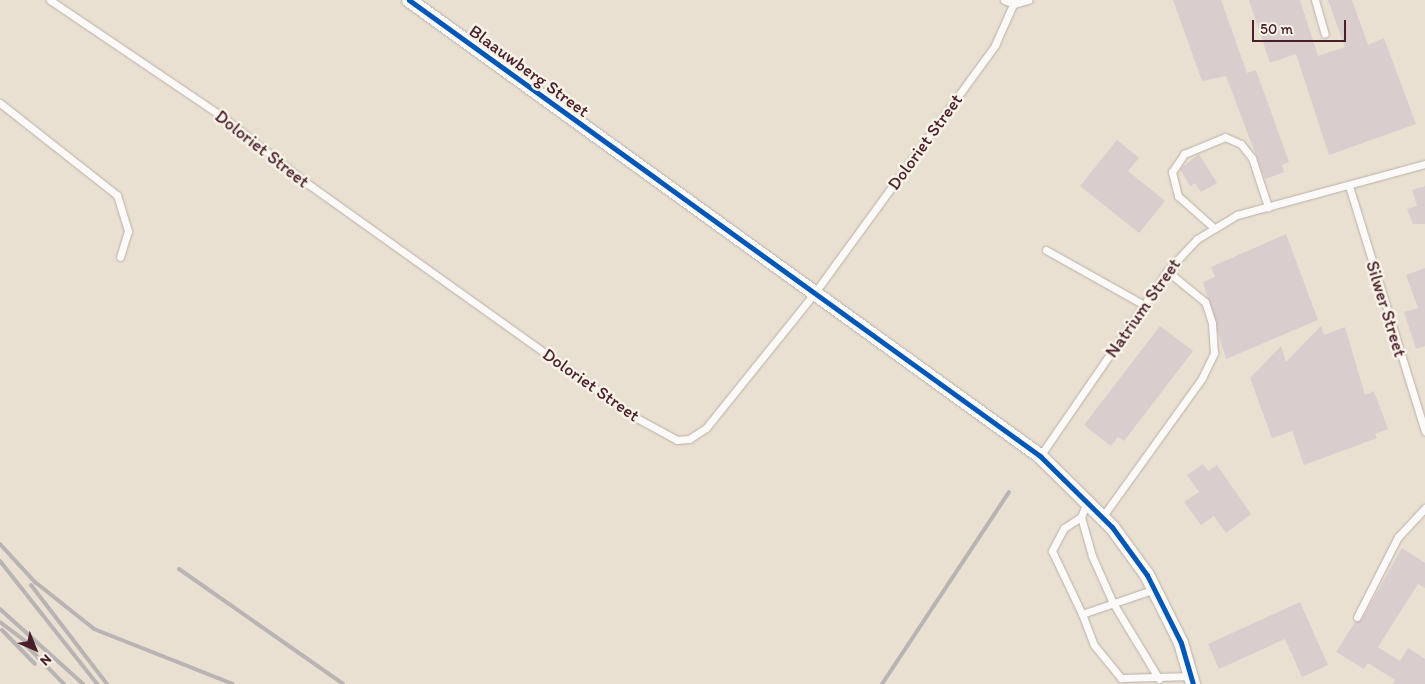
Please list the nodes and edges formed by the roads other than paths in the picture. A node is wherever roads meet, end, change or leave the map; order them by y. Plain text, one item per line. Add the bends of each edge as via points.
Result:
1 (50, 0) edge
2 (409, 0) edge
3 (1004, 0) edge
4 (1028, 0) edge
5 (1315, 0) edge
6 (1015, 2) edge
7 (1325, 34) dead end
8 (0, 102) edge
9 (1425, 164) edge
10 (1350, 186) junction
11 (1268, 207) junction
12 (1214, 228) junction
13 (1046, 250) dead end
14 (120, 257) dead end
15 (1167, 271) junction
16 (813, 295) junction
17 (1144, 305) junction
18 (1425, 431) edge
19 (1040, 456) junction
20 (1088, 500) junction
21 (1425, 508) edge
22 (1103, 516) junction
23 (1081, 517) junction
24 (1155, 589) junction
25 (1113, 603) junction
26 (1082, 614) junction
27 (1356, 617) dead end
28 (1159, 678) junction
29 (1192, 680) edge

1 - 16 lane, Doloriet Street via 224,118 308,184 661,435 689,439 706,428
2 - 16 street, Blaauwberg Street
3 - 6 lane
4 - 6 lane
5 - 7 lane
6 - 16 lane, Doloriet Street via 995,45
8 - 14 lane via 117,195 128,231
9 - 10 lane, Natrium Street
10 - 11 lane, Natrium Street
10 - 18 lane, Silwer Street
11 - 12 lane, Natrium Street
11 - 12 lane via 1252,158 1241,144 1225,137 1184,154 1172,172 1178,196
12 - 15 lane, Natrium Street
13 - 17 lane
15 - 17 lane, Natrium Street
15 - 22 lane via 1204,302 1212,323 1214,353 1202,378
16 - 19 street, Blaauwberg Street
17 - 19 lane, Natrium Street
19 - 20 street, Blaauwberg Street
20 - 22 street, Blaauwberg Street
20 - 23 lane
21 - 27 lane via 1398,537
22 - 24 street, Blaauwberg Street
23 - 25 lane
23 - 26 lane via 1064,528 1052,551
24 - 25 lane
24 - 29 street, Blaauwberg Street
25 - 26 lane
25 - 28 lane
26 - 28 lane via 1094,645 1114,674 1132,680
28 - 29 lane

